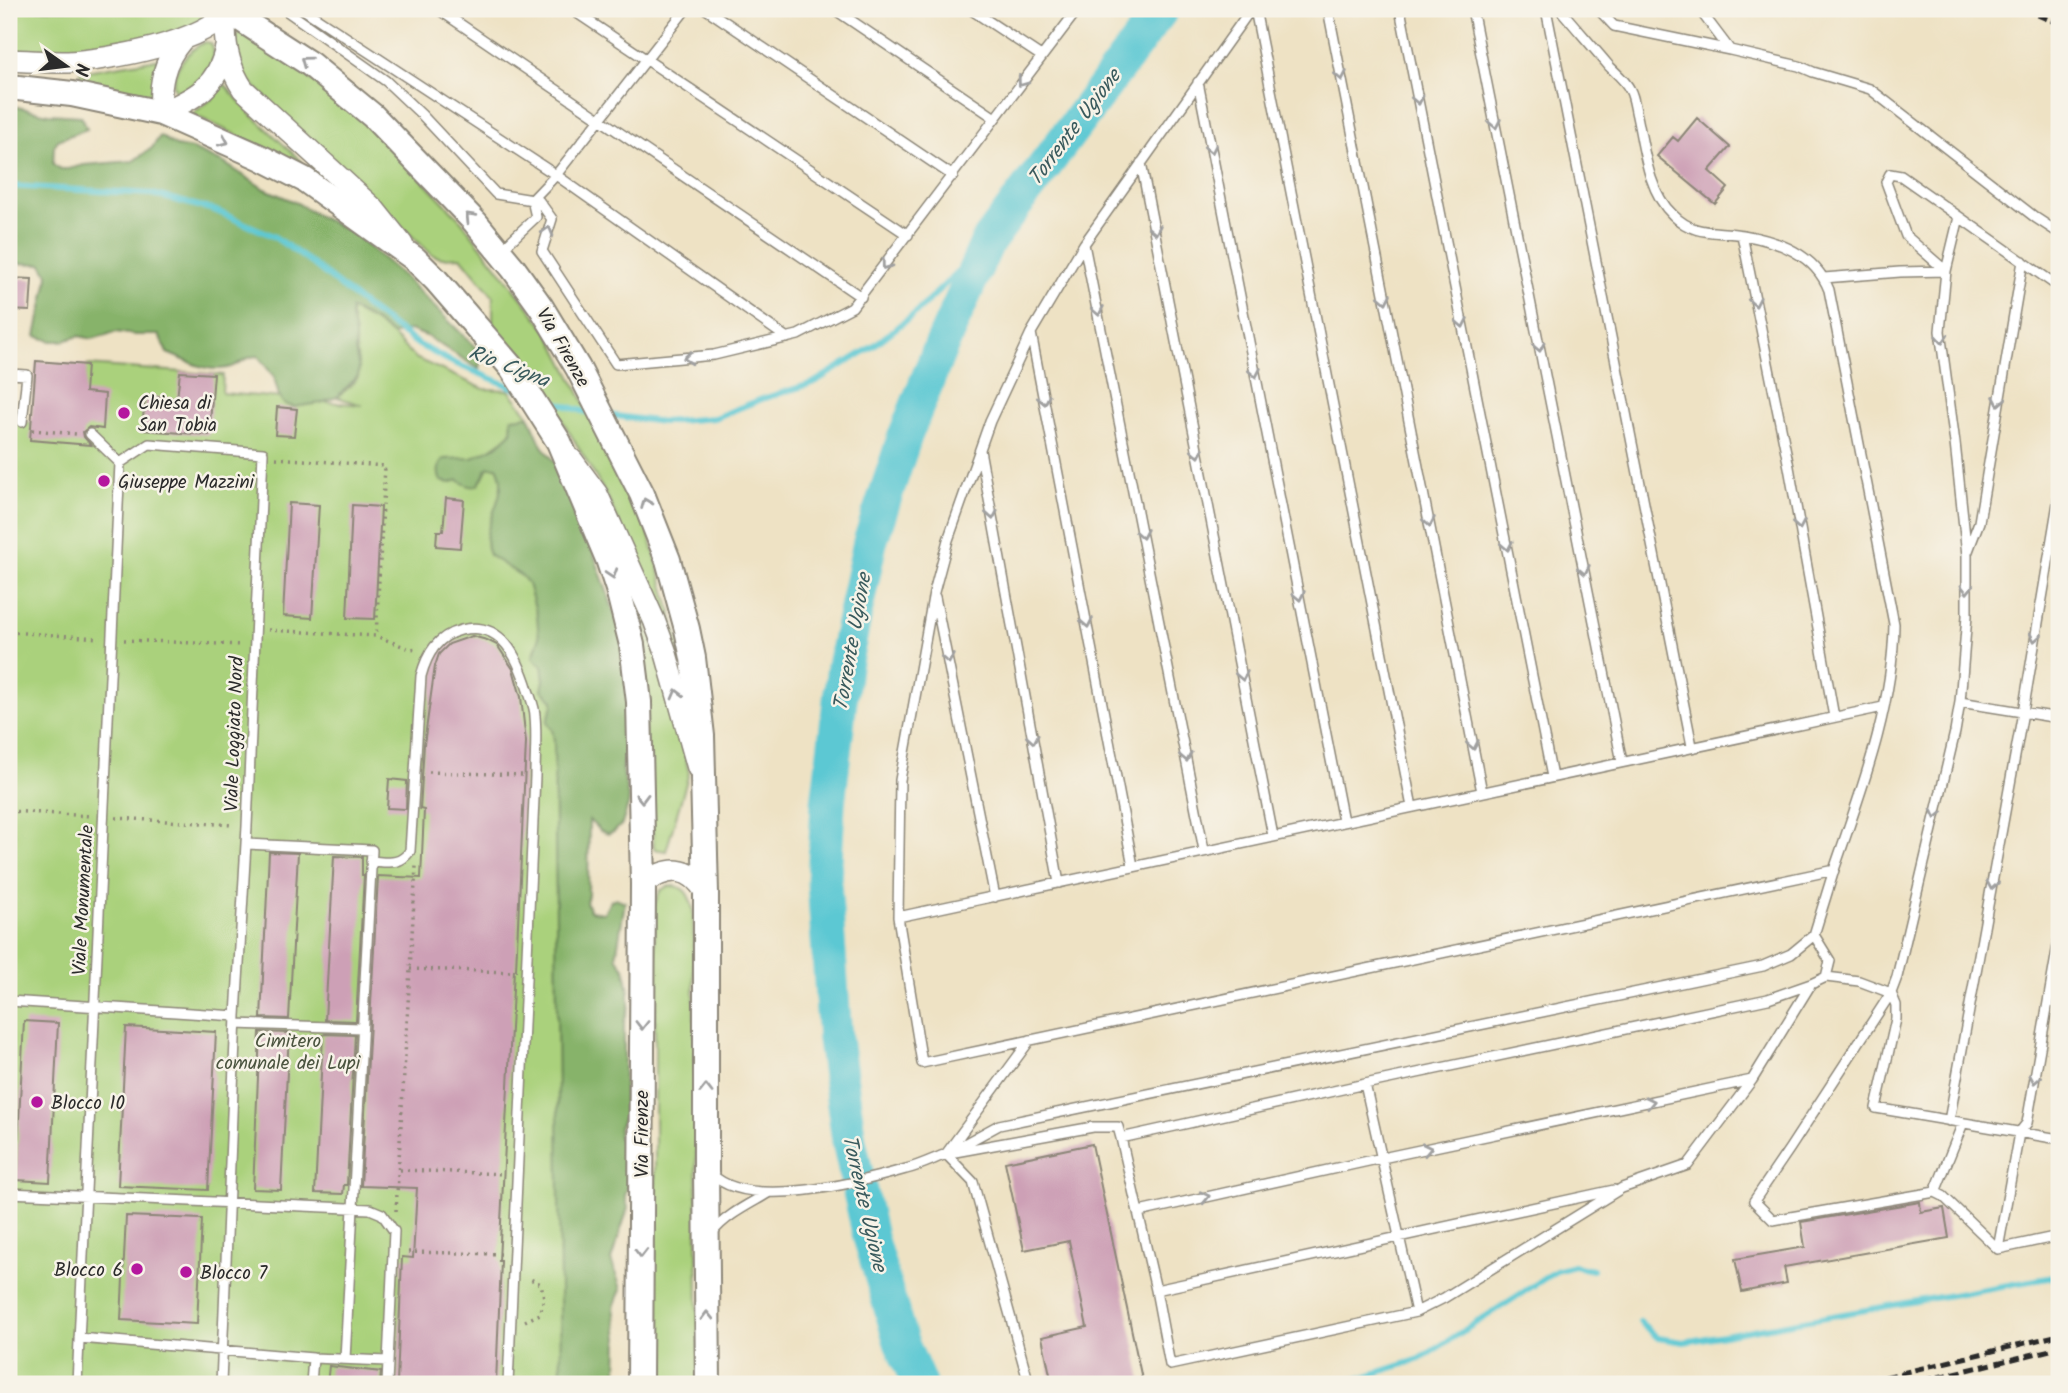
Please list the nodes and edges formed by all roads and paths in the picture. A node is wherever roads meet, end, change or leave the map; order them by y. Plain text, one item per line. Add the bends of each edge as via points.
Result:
1 (288, 9) edge
2 (303, 9) edge
3 (438, 9) edge
4 (571, 9) edge
5 (686, 9) edge
6 (706, 9) edge
7 (834, 9) edge
8 (970, 9) edge
9 (1078, 9) edge
10 (1253, 9) edge
11 (1328, 9) edge
12 (1400, 9) edge
13 (1472, 9) edge
14 (1546, 9) edge
15 (1560, 9) edge
16 (1598, 9) edge
17 (1699, 9) edge
18 (232, 14) edge
19 (182, 40) junction
20 (226, 42) junction
21 (1730, 50) junction
22 (1041, 56) junction
23 (646, 59) junction
24 (9, 60) edge
25 (1198, 82) junction
26 (9, 87) edge
27 (162, 113) junction
28 (995, 118) junction
29 (600, 119) junction
30 (1142, 163) junction
31 (556, 175) junction
32 (953, 176) junction
33 (532, 200) junction
34 (1959, 217) junction
35 (2059, 233) edge
36 (1742, 235) junction
37 (908, 236) junction
38 (1084, 244) junction
39 (500, 251) junction
40 (415, 259) junction
41 (2023, 261) junction
42 (1947, 271) junction
43 (1824, 278) junction
44 (2059, 287) edge
45 (861, 297) junction
46 (1031, 333) junction
47 (786, 338) junction
48 (9, 374) edge
49 (22, 426) joint
50 (554, 433) junction
51 (90, 435) joint
52 (979, 448) junction
53 (263, 455) junction
54 (120, 463) junction
55 (2059, 497) edge
56 (1967, 555) junction
57 (934, 592) junction
58 (256, 629) junction
59 (9, 632) edge
60 (376, 636) junction
61 (112, 639) junction
62 (255, 645) junction
63 (434, 645) junction
64 (1960, 702) junction
65 (1883, 707) junction
66 (2023, 712) junction
67 (1834, 717) junction
68 (2059, 718) edge
69 (1692, 746) junction
70 (1622, 762) junction
71 (421, 772) dead end
72 (516, 775) dead end
73 (1552, 777) junction
74 (703, 783) junction
75 (1482, 792) junction
76 (1412, 807) junction
77 (9, 811) edge
78 (104, 817) junction
79 (1343, 821) junction
80 (247, 826) junction
81 (1273, 836) junction
82 (246, 844) junction
83 (1204, 850) junction
84 (416, 858) dead end
85 (371, 861) junction
86 (1133, 866) junction
87 (1833, 870) junction
88 (1059, 883) junction
89 (643, 884) junction
90 (706, 893) junction
91 (995, 897) junction
92 (898, 917) junction
93 (1814, 935) junction
94 (2059, 939) edge
95 (410, 969) junction
96 (513, 972) dead end
97 (1826, 977) junction
98 (1811, 984) junction
99 (1891, 993) junction
100 (9, 1001) edge
101 (95, 1005) junction
102 (236, 1020) junction
103 (361, 1028) junction
104 (1030, 1040) junction
105 (1752, 1080) junction
106 (1366, 1084) junction
107 (1949, 1121) junction
108 (1963, 1124) junction
109 (2019, 1133) junction
110 (1121, 1138) junction
111 (2059, 1139) edge
112 (946, 1154) junction
113 (1382, 1158) junction
114 (706, 1168) junction
115 (400, 1170) junction
116 (504, 1174) dead end
117 (1622, 1188) junction
118 (770, 1192) junction
119 (1935, 1192) junction
120 (9, 1193) edge
121 (86, 1197) junction
122 (229, 1204) junction
123 (353, 1209) junction
124 (1139, 1212) junction
125 (394, 1231) junction
126 (2059, 1236) edge
127 (1400, 1237) junction
128 (706, 1240) junction
129 (1998, 1249) junction
130 (393, 1251) junction
131 (500, 1254) dead end
132 (513, 1266) junction
133 (1156, 1290) junction
134 (1416, 1312) junction
135 (510, 1332) junction
136 (79, 1338) junction
137 (223, 1350) junction
138 (313, 1358) junction
139 (345, 1359) junction
140 (388, 1361) junction
141 (77, 1384) edge
142 (221, 1384) edge
143 (311, 1384) edge
144 (387, 1384) edge
145 (508, 1384) edge
146 (640, 1384) edge
147 (708, 1384) edge
148 (1029, 1384) edge

1 - 33 lane via 386,81 496,194
2 - 31 lane
3 - 29 lane
4 - 23 lane
5 - 23 lane
6 - 32 lane
7 - 28 lane
8 - 22 lane
9 - 22 lane
10 - 25 lane
10 - 76 lane
11 -> 75 lane
12 -> 73 lane
13 -> 70 lane
14 - 69 lane
15 - 36 lane via 1631,90 1650,178 1672,215 1702,232
16 - 21 lane via 1615,26
17 - 21 lane
18 - 19 street
18 - 20 street, Via Firenze
39 -> 18 main road, Via Firenze via 373,116 310,64
19 - 24 street via 76,61
19 - 27 street via 164,71
20 - 27 street, Via Firenze via 221,66 211,83
20 - 40 street, Via Firenze via 230,66 247,94 374,209
21 - 35 lane via 1870,89
22 -> 28 lane
23 - 29 lane
23 - 37 lane
25 - 30 lane
25 -> 79 lane
26 - 27 main road, Via Firenze via 72,94
27 -> 40 main road, Via Firenze via 291,172
28 - 32 lane
29 - 31 lane
29 - 45 lane
30 - 38 lane
30 -> 81 lane
31 - 33 lane
31 - 47 lane
32 - 37 lane
33 - 39 lane via 536,217
47 -> 33 lane via 714,355 616,363 542,251 552,219 539,201
34 - 41 lane
34 - 42 lane
34 - 42 lane via 1901,176 1890,174 1886,182 1906,236
36 - 43 lane via 1796,252
36 -> 67 lane
37 -> 45 lane
38 - 46 lane
38 -> 83 lane
74 -> 39 main road, Via Firenze via 699,707 687,629 664,549 642,494 563,340
40 - 50 main road, Via Firenze via 512,368
41 - 44 lane
41 -> 56 lane via 1979,522
42 - 43 lane
42 -> 56 lane via 1940,331
43 - 65 lane via 1892,609 1892,664
45 - 47 lane via 852,307
46 - 52 lane
46 -> 86 lane
48 - 49 lane via 27,375
49 - 51 path
74 -> 50 street, Via Firenze via 654,620 597,494
50 -> 89 main road, Via Firenze via 608,559 632,645 641,726
51 - 54 lane
52 - 57 lane
52 -> 88 lane
53 - 54 lane via 149,444
53 - 58 lane, Viale Loggiato Nord
53 - 60 path via 385,466
54 - 61 lane, Viale Monumentale
55 -> 66 lane
56 -> 64 lane
57 -> 91 lane
57 - 92 lane via 901,780
58 - 60 path
58 - 62 lane, Viale Loggiato Nord
59 - 61 path
60 - 63 path via 410,649
61 - 62 path
61 - 78 lane, Viale Monumentale
62 - 80 lane, Viale Loggiato Nord
63 - 85 lane via 421,676 410,851 394,862
63 - 132 lane via 471,628 495,636 520,663 535,715
64 - 66 lane
64 -> 99 lane
65 - 67 lane
65 - 87 lane
66 - 68 lane
66 -> 107 lane
67 - 69 lane
69 - 70 lane
70 - 73 lane
71 - 72 path
73 - 75 lane
74 - 90 main road, Via Firenze
75 - 76 lane
76 - 79 lane
77 - 78 path
78 - 80 path
78 - 101 lane, Viale Monumentale
79 - 81 lane
80 - 82 lane, Viale Loggiato Nord
81 - 83 lane
82 - 85 lane via 372,850
82 - 102 lane, Viale Loggiato Nord
83 - 86 lane
84 - 95 path
85 - 103 lane
86 - 88 lane
87 - 93 lane
87 - 104 lane
88 - 91 lane
89 - 90 street via 660,874 683,872 693,876
89 -> 146 main road, Via Firenze
114 -> 90 main road, Via Firenze
91 - 92 lane
92 - 104 lane via 922,1063
93 - 97 lane via 1830,961
93 - 112 lane via 1791,954 1763,966 999,1125
94 -> 109 lane via 2027,1123
95 - 96 path
95 - 115 path
97 - 98 lane
97 - 99 lane via 1859,981
98 - 105 lane
98 - 106 lane via 1768,999
99 - 107 lane via 1896,1019 1876,1108
99 - 119 lane via 1754,1201 1773,1220
100 - 101 lane
101 - 102 lane
101 - 121 lane, Viale Monumentale
102 - 103 lane
102 - 122 lane, Viale Loggiato Nord
103 - 123 lane
104 - 112 lane
113 -> 105 lane
105 - 117 lane via 1688,1165
106 - 110 lane
106 - 113 lane
107 - 108 lane
108 - 109 lane
108 - 119 lane
109 - 111 lane
109 - 129 lane
110 - 112 lane via 1118,1127 1093,1127
110 - 124 lane
112 - 118 lane via 907,1169 816,1189
112 - 148 lane via 973,1182
124 -> 113 lane
113 - 127 lane
114 - 118 lane via 720,1183
114 - 128 main road, Via Firenze
115 - 116 path
115 - 125 path
117 - 127 lane
117 - 134 lane
118 - 128 lane via 730,1215
119 - 129 lane
120 - 121 lane
121 - 122 lane
121 - 136 lane, Viale Monumentale
122 - 123 lane
122 - 137 lane, Viale Loggiato Nord
123 - 125 lane via 382,1214
123 - 139 lane
124 - 133 lane
125 - 130 lane
126 - 129 lane
127 - 133 lane
127 - 134 lane
147 -> 128 main road, Via Firenze
130 - 131 path
130 - 140 lane
132 - 135 lane
132 - 135 path via 516,1273 541,1284 544,1298 540,1314 515,1324
133 - 134 lane via 1170,1365
135 - 145 lane
136 - 137 lane
136 - 141 lane, Viale Monumentale
137 - 138 lane
137 - 142 lane, Viale Loggiato Nord
138 - 139 lane
138 - 143 lane
139 - 140 lane
140 - 144 lane

